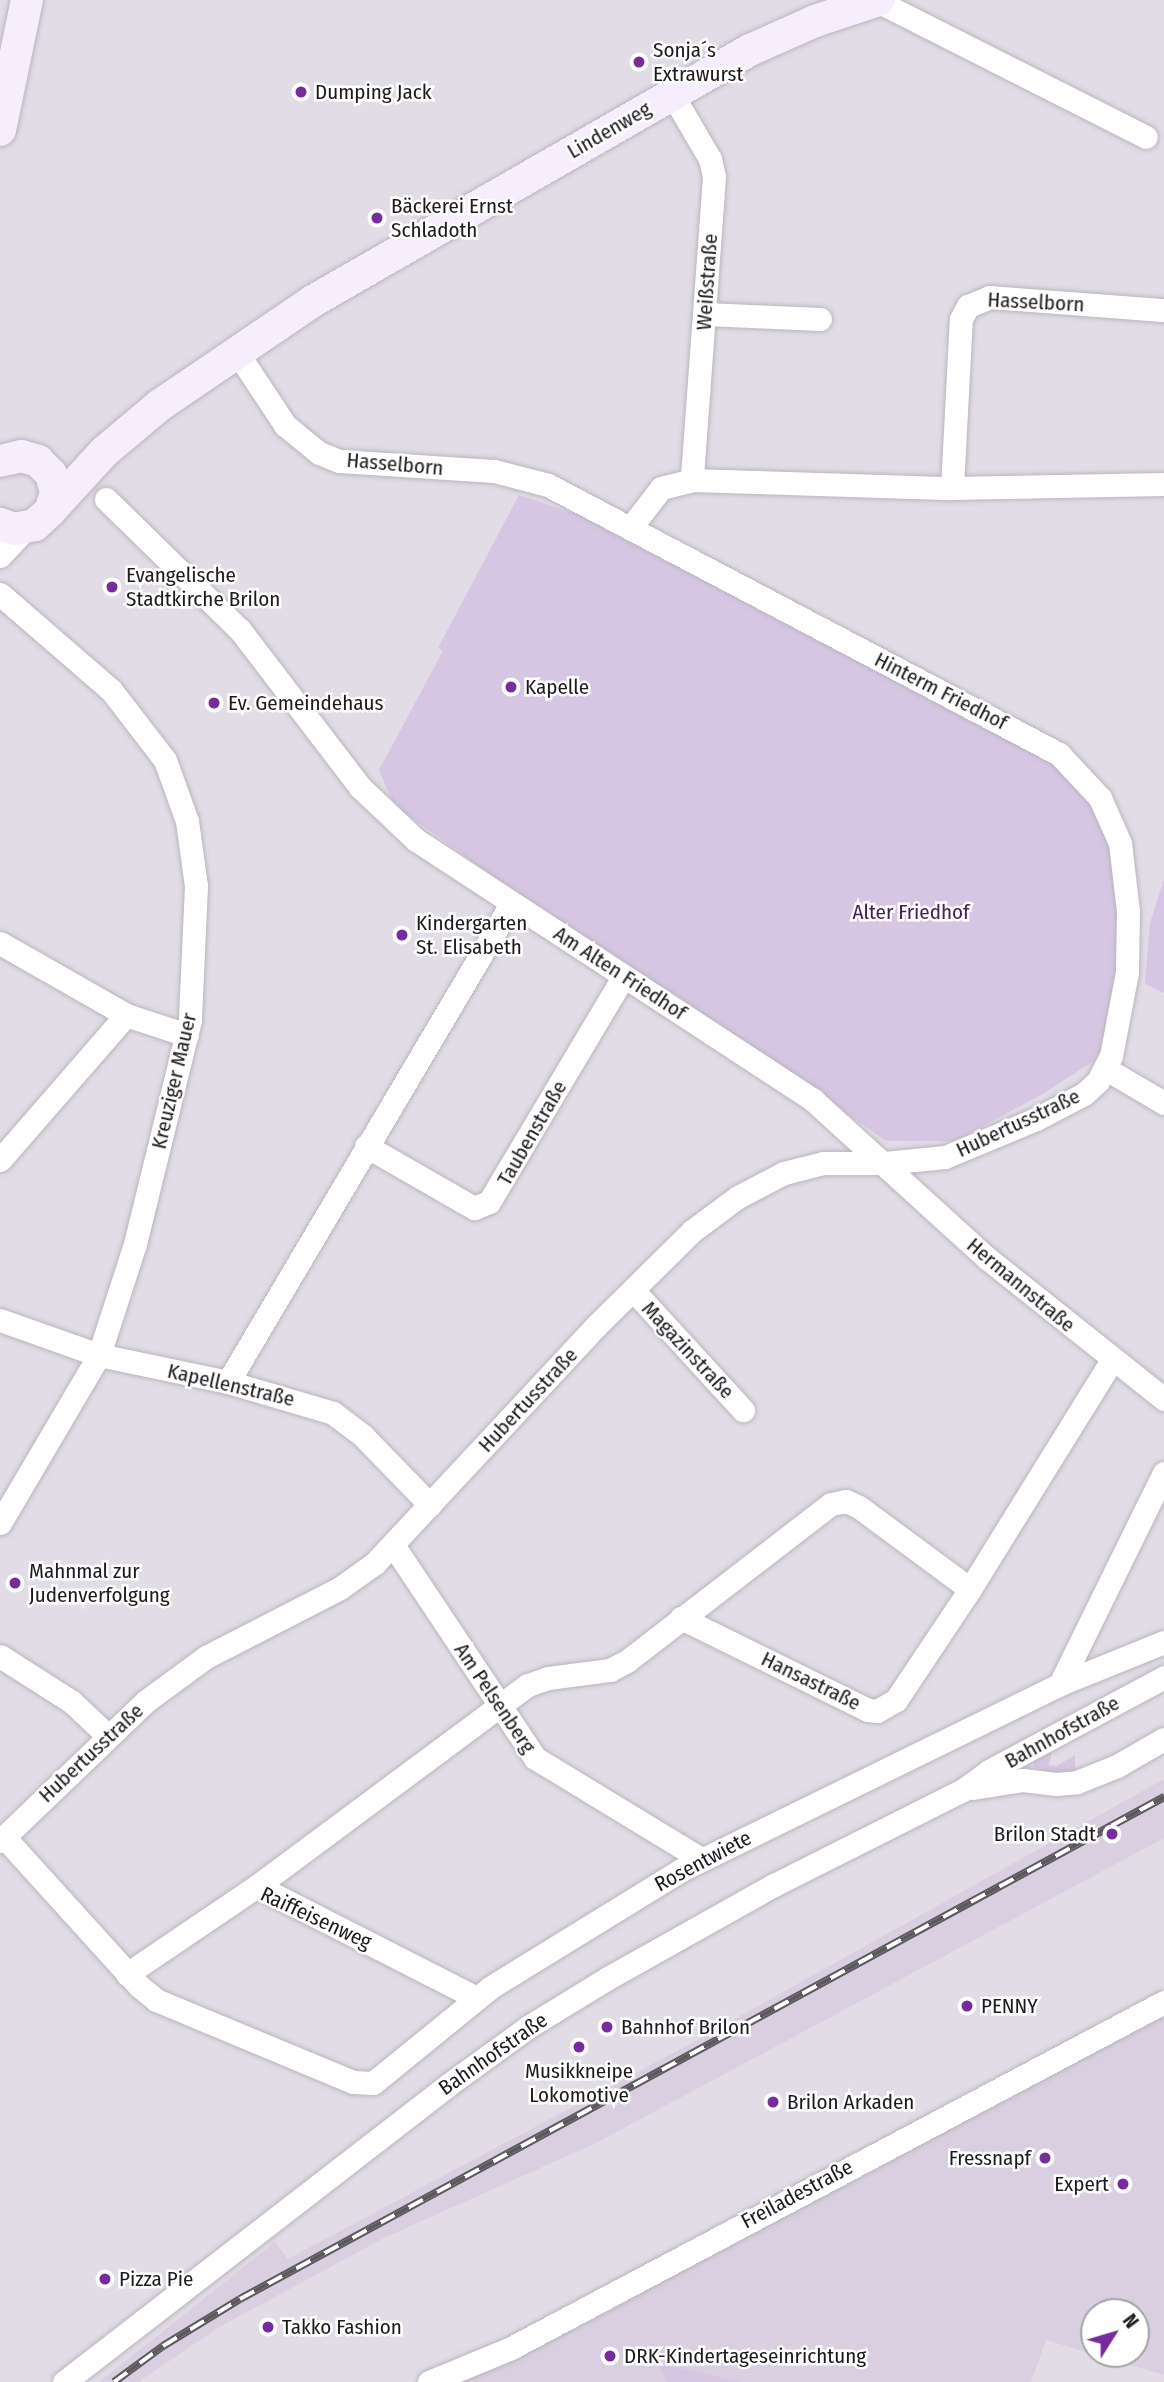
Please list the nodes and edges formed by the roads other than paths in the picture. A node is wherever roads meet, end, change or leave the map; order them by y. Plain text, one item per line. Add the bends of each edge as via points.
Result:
1 (27, 0) edge
2 (878, 0) edge
3 (672, 94) junction
4 (0, 130) edge
5 (1146, 137) dead end
6 (1164, 310) edge
7 (705, 314) junction
8 (820, 320) dead end
9 (236, 351) junction
10 (104, 452) junction
11 (1, 456) edge
12 (38, 461) junction
13 (520, 475) joint
14 (692, 480) junction
15 (1164, 484) edge
16 (952, 488) junction
17 (106, 499) dead end
18 (50, 511) junction
19 (13, 526) edge
20 (631, 527) junction
21 (0, 556) edge
22 (0, 594) edge
23 (511, 904) junction
24 (0, 943) edge
25 (623, 976) junction
26 (127, 1015) junction
27 (187, 1035) junction
28 (1106, 1069) junction
29 (1164, 1103) edge
30 (366, 1146) junction
31 (0, 1160) edge
32 (885, 1163) junction
33 (633, 1290) junction
34 (0, 1320) edge
35 (100, 1355) junction
36 (1112, 1360) junction
37 (232, 1383) junction
38 (1164, 1399) edge
39 (743, 1410) dead end
40 (1164, 1472) edge
41 (430, 1505) junction
42 (0, 1523) edge
43 (393, 1545) junction
44 (970, 1589) junction
45 (681, 1618) junction
46 (1164, 1642) edge
47 (0, 1656) edge
48 (1164, 1677) edge
49 (1060, 1684) junction
50 (499, 1705) junction
51 (108, 1736) junction
52 (1164, 1739) edge
53 (971, 1784) junction
54 (2, 1839) edge
55 (701, 1859) junction
56 (257, 1886) junction
57 (127, 1974) junction
58 (477, 1998) junction
59 (1164, 2001) edge
60 (64, 2382) edge
61 (429, 2382) edge

1 - 4 street
2 - 3 street, Lindenweg via 786,33
2 - 5 street, Lindenweg
3 - 7 street, Weißstraße via 713,167
3 - 9 street, Lindenweg via 313,301
6 - 16 street, Hasselborn via 990,297 968,306 961,319
7 - 8 street
7 - 14 street, Weißstraße
9 - 10 street, Lindenweg
9 - 13 street, Hasselborn via 285,425 319,453 340,461
10 - 12 street, Lindenweg via 64,461
10 - 18 street, Lindenweg
11 - 12 street, Lindenweg
12 - 18 street via 54,483
13 - 20 street, Hinterm Friedhof
14 - 16 street
14 - 20 street via 661,488
15 - 16 street
17 - 23 street, Am Alten Friedhof via 240,630 381,809 416,840
18 - 19 street, Lindenweg via 44,519
19 - 21 street
20 - 28 street, Hinterm Friedhof via 1042,742 1090,784 1107,809 1120,843 1128,911 1128,963
22 - 27 street, Kreuziger Mauer via 111,690 147,734 172,776 187,821 196,886
23 - 25 street, Am Alten Friedhof
23 - 30 street
24 - 26 street
25 - 30 street, Taubenstraße via 489,1202 474,1208
25 - 32 street, Am Alten Friedhof via 813,1100
26 - 27 street
26 - 31 street
27 - 35 street, Kreuziger Mauer via 135,1244
28 - 29 street
28 - 32 street, Hubertusstraße via 1074,1100 979,1144 933,1159
30 - 37 street
32 - 33 street, Hubertusstraße via 823,1163 784,1173 750,1189 692,1231
32 - 36 street, Hermannstraße via 970,1243
33 - 39 street, Magazinstraße
33 - 41 street, Hubertusstraße
34 - 35 street, Kapellenstraße
35 - 37 street, Kapellenstraße
35 - 42 street, Kreuziger Mauer
36 - 38 street, Hermannstraße
36 - 44 street, Hansastraße
37 - 41 street, Kapellenstraße via 333,1413 363,1436
40 - 49 street
41 - 43 street, Hubertusstraße
43 - 50 street, Am Pelsenberg
43 - 51 street, Hubertusstraße via 340,1588 206,1657
44 - 45 street via 846,1501 831,1504
44 - 45 street, Hansastraße via 897,1700 877,1711
45 - 50 street via 618,1667 538,1680
46 - 49 street, Rosentwiete
47 - 51 street via 72,1702
48 - 53 street, Bahnhofstraße
49 - 55 street, Rosentwiete
50 - 55 street, Am Pelsenberg via 543,1765
50 - 56 street
51 - 54 street, Hubertusstraße
52 - 53 street, Bahnhofstraße via 1077,1782
53 - 60 street, Bahnhofstraße via 774,1885 528,2027
54 - 57 street
55 - 58 street, Rosentwiete via 562,1941
56 - 57 street, Raiffeisenweg
56 - 58 street, Raiffeisenweg
57 - 58 street, Rosentwiete via 168,2006 352,2082 373,2083
59 - 61 street, Freiladestraße via 511,2348

